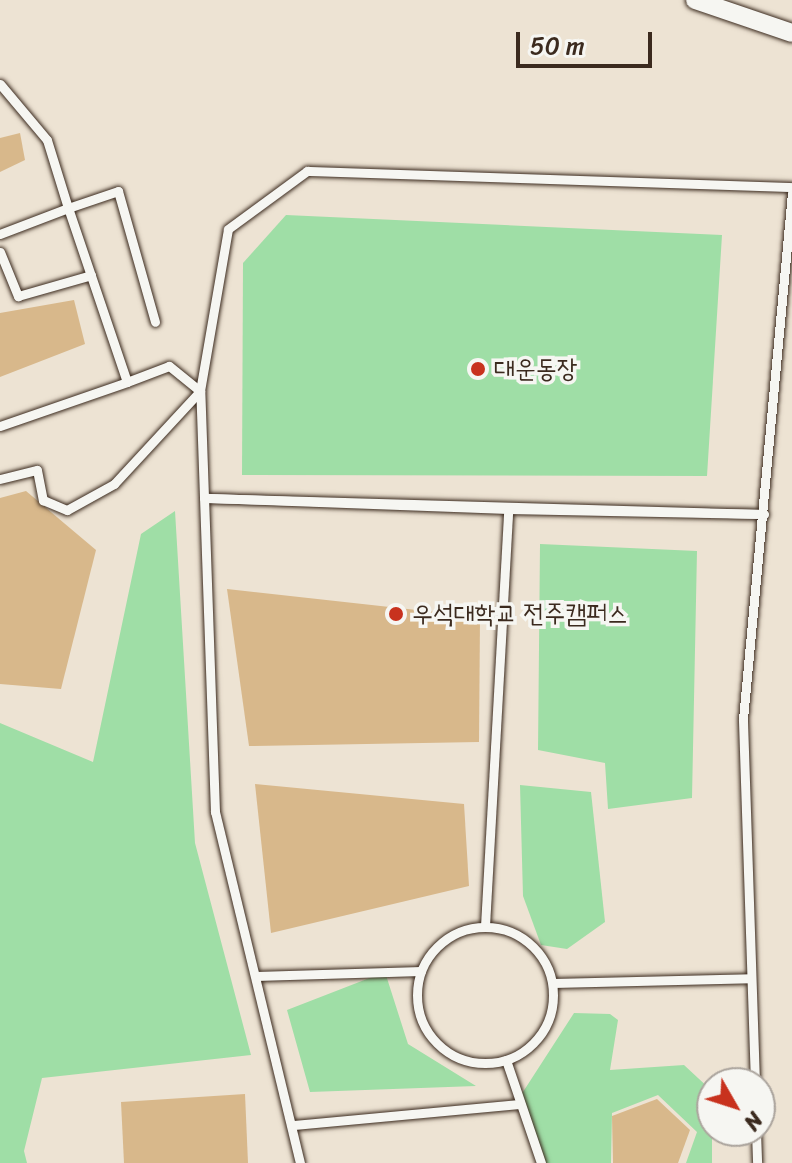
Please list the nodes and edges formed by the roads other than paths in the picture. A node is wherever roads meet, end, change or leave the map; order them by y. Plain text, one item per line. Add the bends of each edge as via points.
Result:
1 (695, 0) edge
2 (792, 33) edge
3 (0, 84) edge
4 (792, 190) edge
5 (68, 208) junction
6 (0, 234) edge
7 (0, 252) edge
8 (91, 275) junction
9 (155, 322) dead end
10 (127, 382) junction
11 (200, 391) junction
12 (0, 426) edge
13 (0, 479) edge
14 (204, 498) junction
15 (508, 509) junction
16 (764, 514) junction
17 (485, 926) junction
18 (421, 971) junction
19 (256, 976) junction
20 (751, 978) junction
21 (553, 983) junction
22 (506, 1060) junction
23 (754, 1067) edge
24 (520, 1104) junction
25 (293, 1125) junction
26 (300, 1163) edge
27 (541, 1163) edge

1 - 2 street
3 - 5 lane via 47,140
4 - 11 lane via 307,171 228,229
4 - 16 lane
5 - 6 lane
5 - 8 lane
5 - 9 lane via 118,191
7 - 8 lane via 18,296
8 - 10 lane
10 - 11 lane via 169,366
10 - 12 lane
11 - 13 lane via 114,484 67,510 43,500 37,470
11 - 14 lane
14 - 15 lane
14 - 16 lane
14 - 19 lane via 215,812
15 - 16 lane
15 - 17 lane
16 - 20 lane via 743,719
17 - 18 lane via 441,942
17 - 21 lane via 529,942
18 - 19 lane
18 - 22 lane via 417,1004 436,1043 463,1060
19 - 25 lane
20 - 21 lane
20 - 23 lane
21 - 22 lane via 544,1030 524,1052
22 - 24 lane
24 - 25 lane
24 - 27 lane
25 - 26 lane

